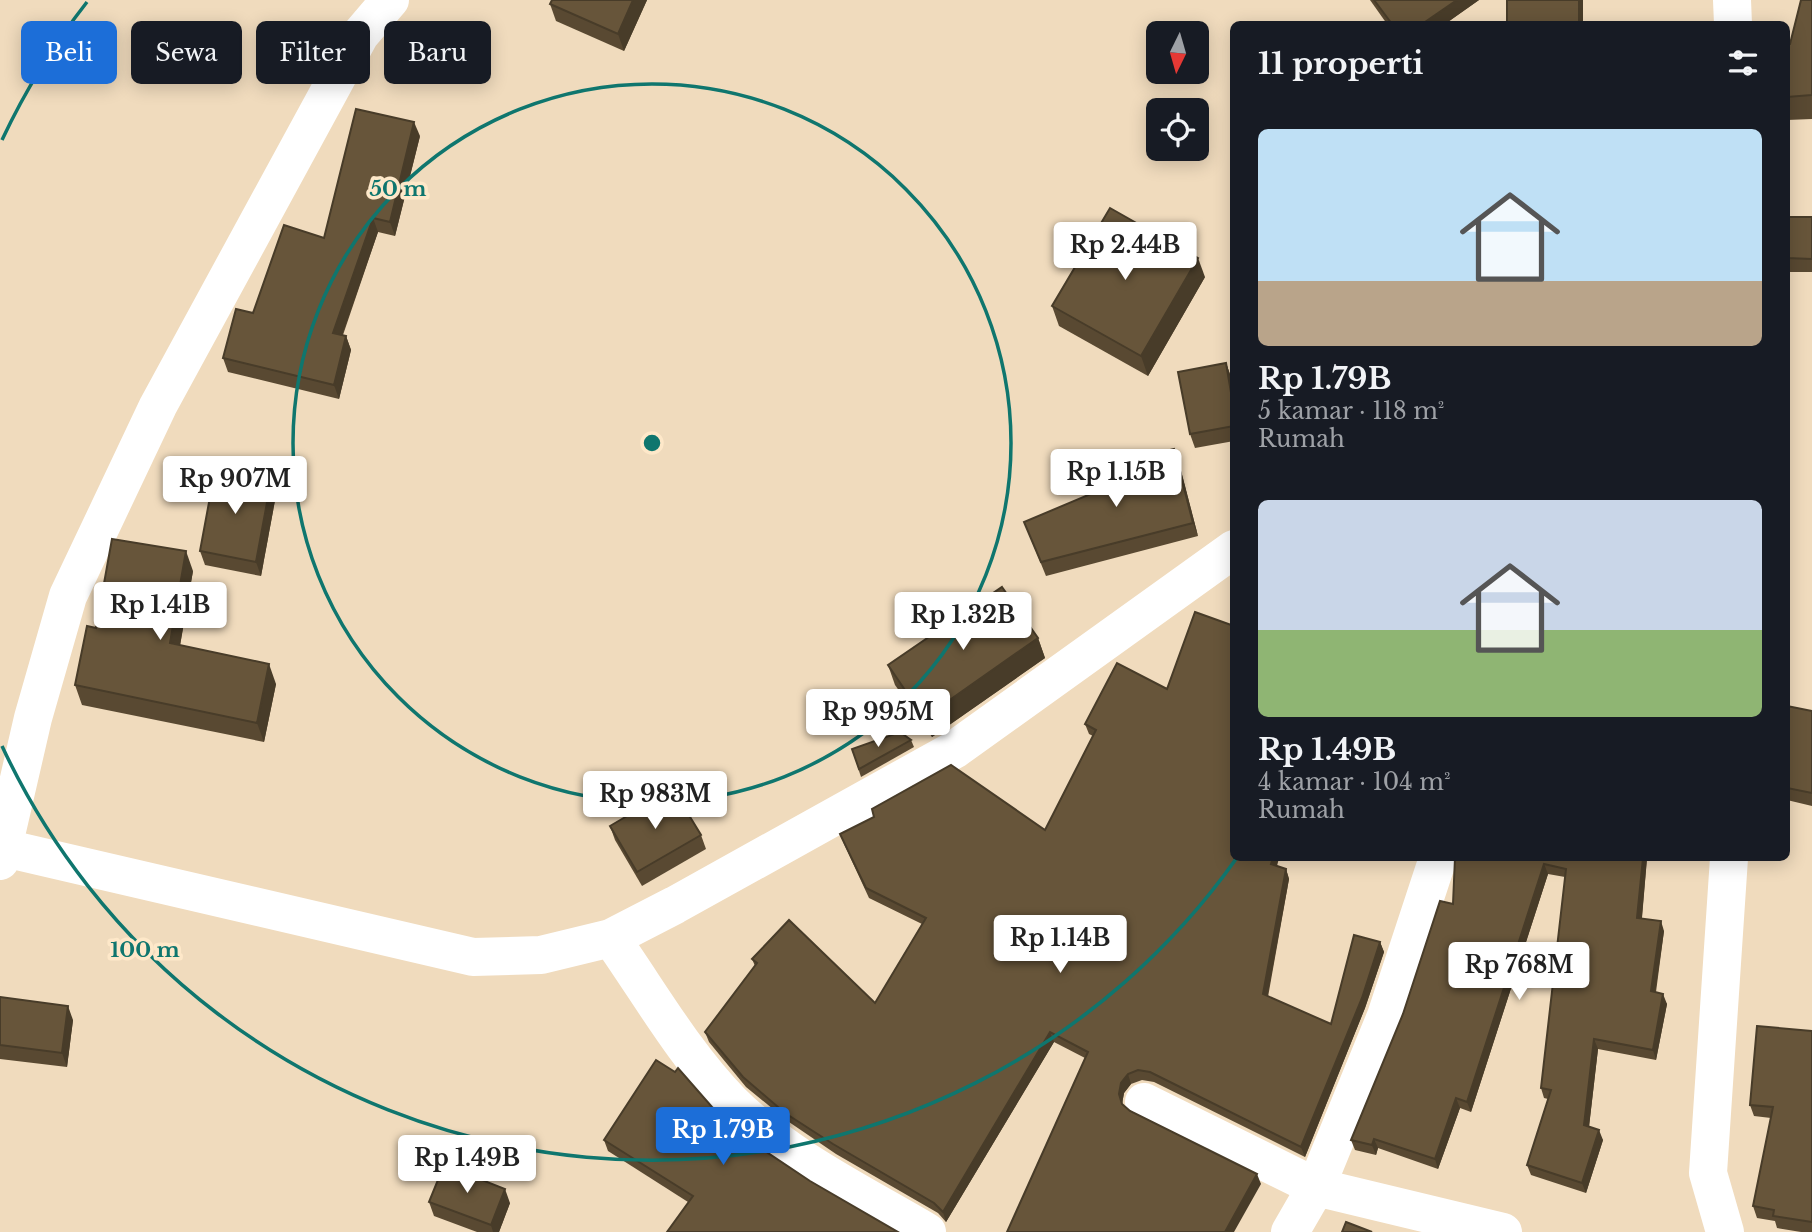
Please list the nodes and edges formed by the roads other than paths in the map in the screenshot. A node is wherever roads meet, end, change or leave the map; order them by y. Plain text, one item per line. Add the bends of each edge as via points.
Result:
1 (390, 0) edge
2 (1732, 0) edge
3 (1733, 21) edge
4 (1230, 552) edge
5 (2, 854) edge
6 (1437, 861) edge
7 (1729, 861) edge
8 (611, 937) junction
9 (1144, 1102) dead end
10 (1316, 1187) junction
11 (927, 1232) edge
12 (1290, 1232) edge
13 (1503, 1232) edge
14 (1726, 1232) edge

1 - 5 street via 360,35 104,515 68,596 33,718
2 - 3 street
4 - 8 street via 954,750
5 - 8 street via 473,957 541,955
6 - 10 street via 1386,1017
7 - 14 street via 1708,1173
8 - 11 street via 732,1103 777,1141
9 - 10 street
10 - 12 street
10 - 13 street

